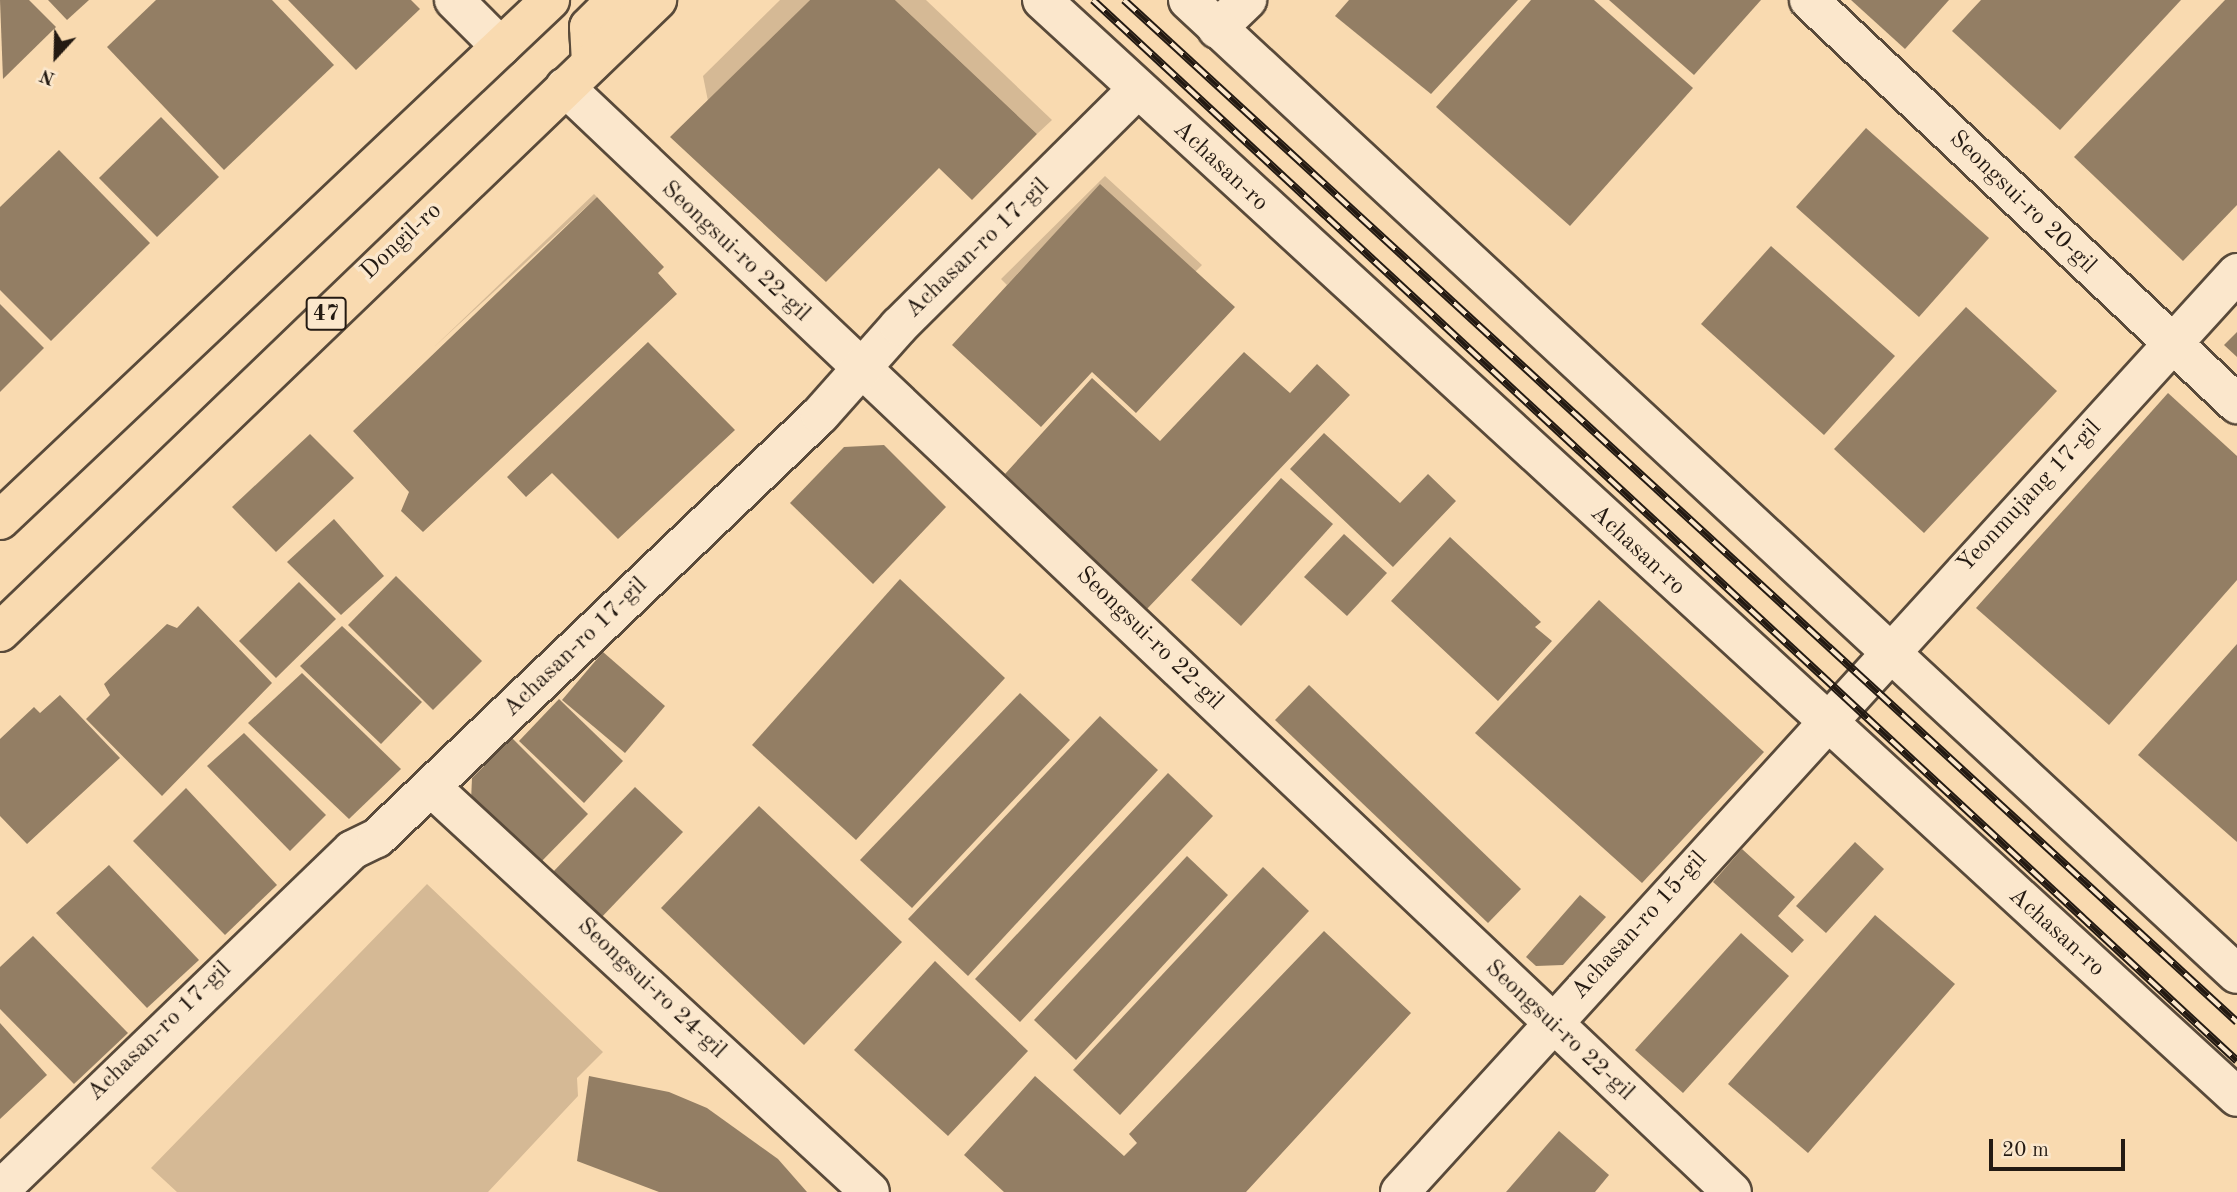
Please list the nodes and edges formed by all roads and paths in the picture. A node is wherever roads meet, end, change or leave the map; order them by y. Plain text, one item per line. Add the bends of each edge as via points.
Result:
1 (454, 0) edge
2 (550, 0) edge
3 (617, 0) edge
4 (657, 0) edge
5 (1042, 0) edge
6 (1188, 0) edge
7 (1247, 0) edge
8 (1809, 0) edge
9 (1217, 29) junction
10 (501, 47) junction
11 (578, 75) junction
12 (1137, 90) junction
13 (2237, 272) edge
14 (2171, 345) junction
15 (863, 367) junction
16 (2237, 404) edge
17 (0, 520) edge
18 (0, 632) edge
19 (1887, 651) junction
20 (1823, 723) junction
21 (431, 787) junction
22 (2237, 974) edge
23 (1552, 1025) junction
24 (2237, 1097) edge
25 (0, 1190) edge
26 (870, 1192) edge
27 (1400, 1192) edge
28 (1732, 1192) edge

1 - 10 street
2 - 10 main road
3 - 11 main road via 589,27
4 - 11 main road, Dongil-ro / 47
5 - 12 street, Achasan-ro
6 - 9 street
7 - 9 street
8 - 14 street, Seongsui-ro 20-gil
9 - 19 street
10 - 17 main road
11 - 15 street, Seongsui-ro 22-gil
11 - 18 main road, Dongil-ro / 47
12 - 15 street, Achasan-ro 17-gil
12 - 20 street, Achasan-ro
13 - 14 street, Yeonmujang 17-gil
14 - 16 street, Seongsui-ro 20-gil
14 - 19 street, Yeonmujang 17-gil
15 - 21 street, Achasan-ro 17-gil
15 - 23 street, Seongsui-ro 22-gil
19 - 20 street, Yeonmujang 17-gil
19 - 22 street
20 - 23 street, Achasan-ro 15-gil
20 - 24 street, Achasan-ro
21 - 25 street, Achasan-ro 17-gil via 377,838 352,850
21 - 26 street, Seongsui-ro 24-gil
23 - 27 street, Achasan-ro 15-gil
23 - 28 street, Seongsui-ro 22-gil

